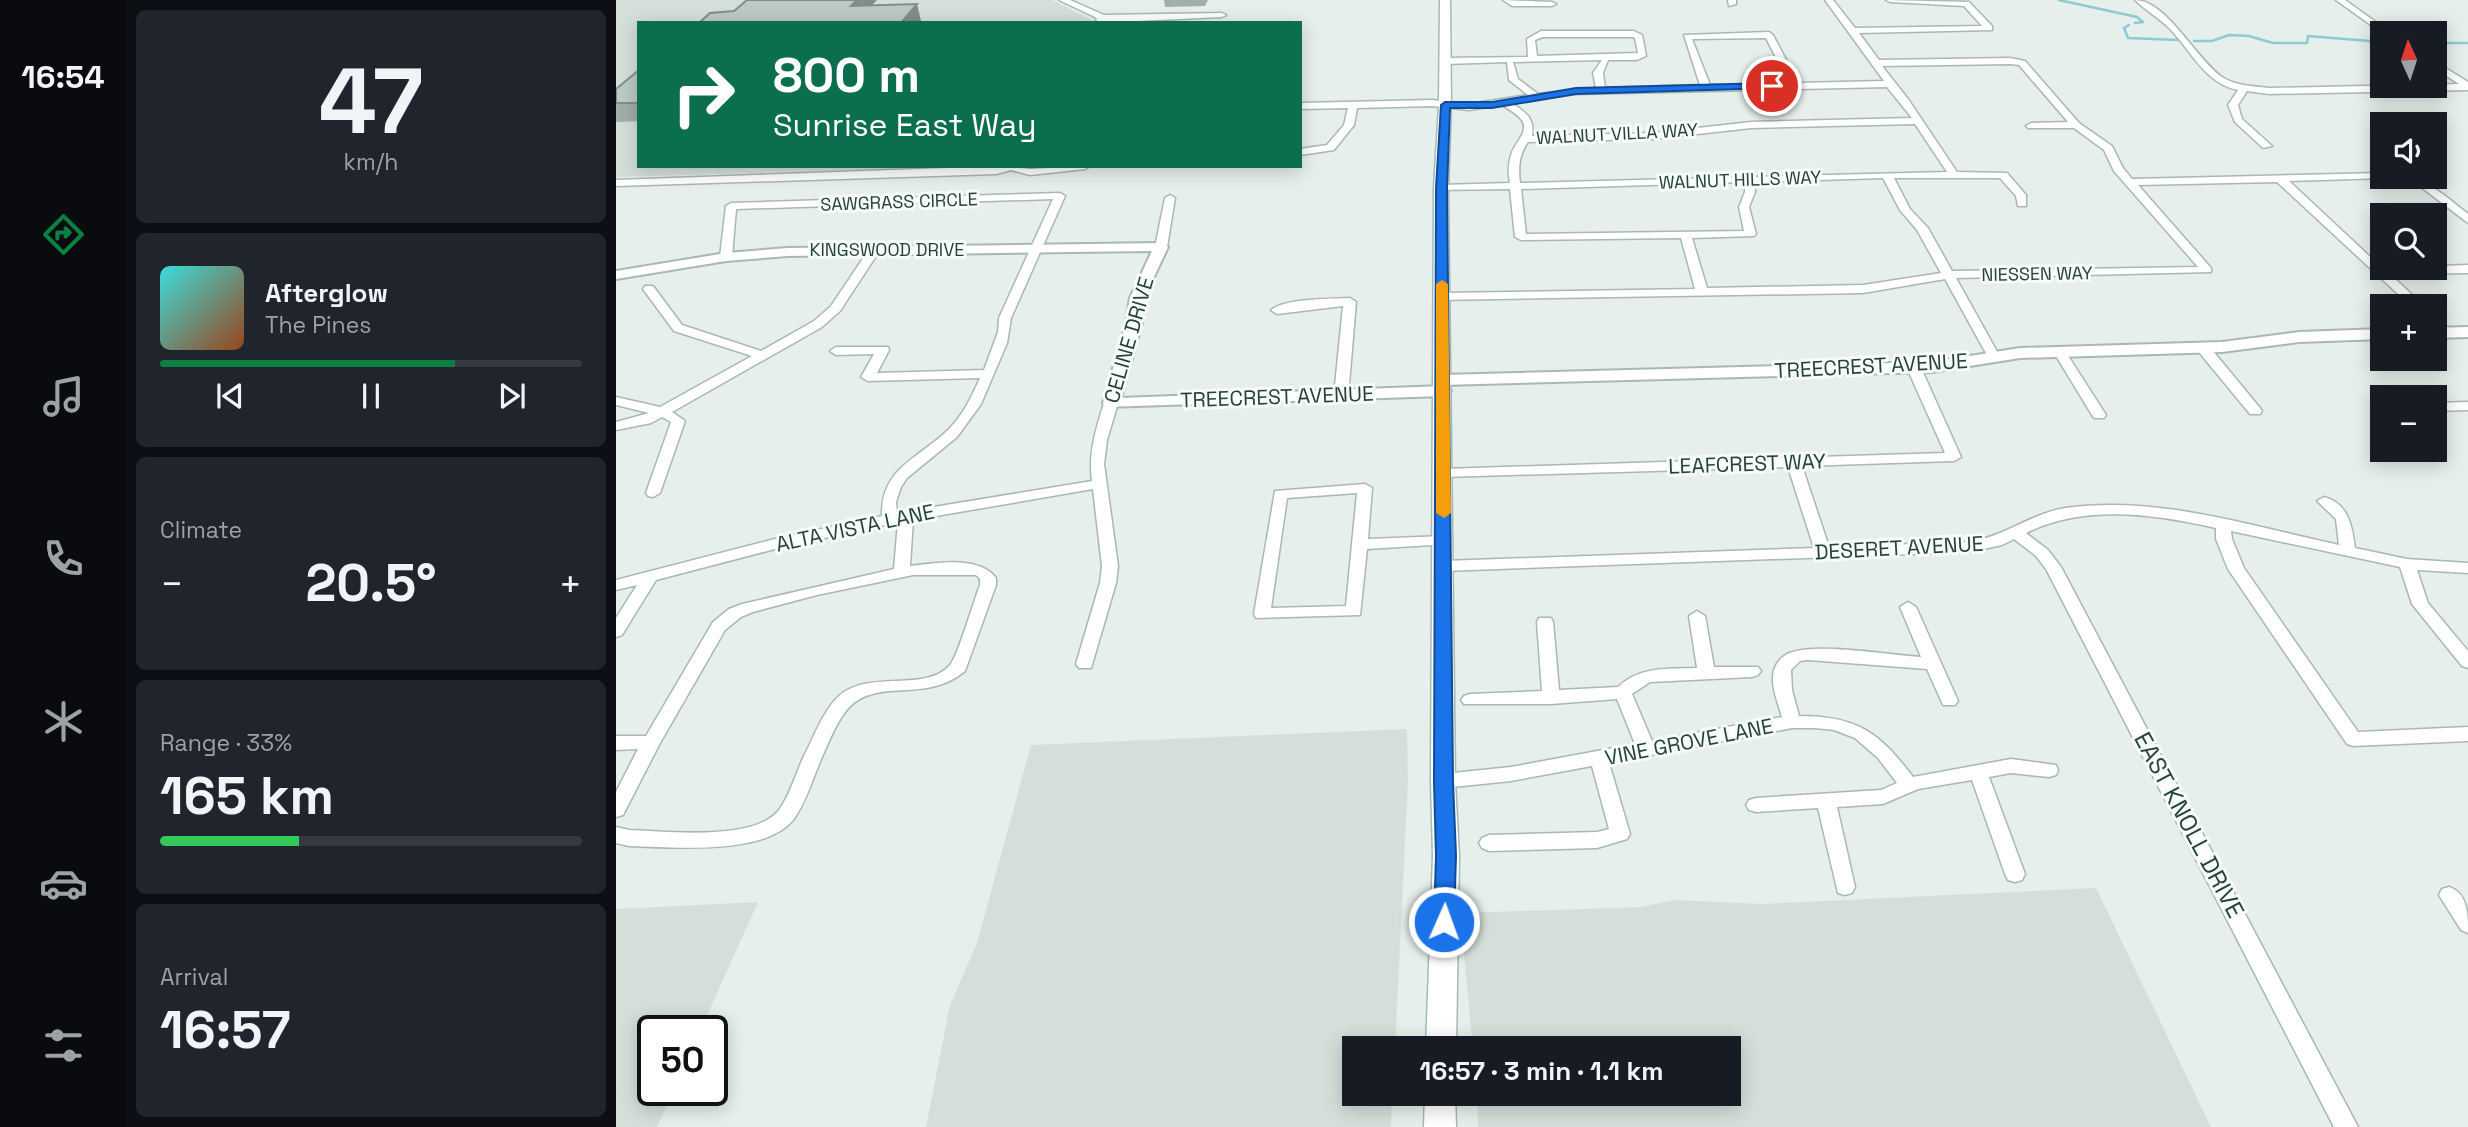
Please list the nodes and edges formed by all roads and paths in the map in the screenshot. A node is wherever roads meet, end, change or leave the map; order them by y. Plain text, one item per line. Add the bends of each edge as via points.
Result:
1 (1063, 0) edge
2 (1445, 0) edge
3 (1507, 0) edge
4 (1829, 0) edge
5 (1890, 0) edge
6 (2139, 0) edge
7 (2340, 0) edge
8 (1552, 4) dead end
9 (1222, 16) edge
10 (1100, 20) edge
11 (1123, 20) edge
12 (2370, 21) edge
13 (1851, 31) junction
14 (1533, 59) junction
15 (1445, 61) junction
16 (1605, 62) dead end
17 (1876, 63) junction
18 (1510, 64) dead end
19 (2447, 72) edge
20 (1889, 84) junction
21 (1795, 86) junction
22 (2468, 86) edge
23 (1706, 88) junction
24 (2244, 88) junction
25 (1601, 90) junction
26 (1535, 96) junction
27 (1506, 103) junction
28 (1353, 105) junction
29 (1445, 105) junction
30 (1302, 106) edge
31 (1919, 121) junction
32 (2076, 125) junction
33 (2031, 126) dead end
34 (1525, 139) junction
35 (2267, 146) dead end
36 (1302, 152) edge
37 (1009, 168) edge
38 (1017, 168) edge
39 (1045, 169) edge
40 (1887, 175) junction
41 (1955, 176) junction
42 (2370, 176) edge
43 (2279, 178) junction
44 (1750, 180) junction
45 (2131, 182) junction
46 (616, 183) edge
47 (1517, 186) junction
48 (1441, 188) junction
49 (2429, 189) edge
50 (1170, 198) dead end
51 (2022, 204) dead end
52 (2468, 220) edge
53 (1686, 237) junction
54 (1161, 247) junction
55 (874, 250) junction
56 (1037, 250) junction
57 (726, 257) junction
58 (2370, 262) edge
59 (2447, 269) edge
60 (2468, 269) edge
61 (616, 275) edge
62 (1949, 275) junction
63 (2390, 280) edge
64 (649, 289) dead end
65 (1702, 292) junction
66 (2405, 294) edge
67 (1442, 297) junction
68 (1276, 310) dead end
69 (2447, 332) edge
70 (2468, 332) edge
71 (2370, 334) edge
72 (2203, 348) junction
73 (836, 351) dead end
74 (2059, 351) junction
75 (765, 356) junction
76 (1994, 357) junction
77 (1914, 368) junction
78 (986, 374) junction
79 (1443, 386) junction
80 (1341, 396) junction
81 (616, 401) edge
82 (1111, 403) junction
83 (2468, 406) edge
84 (2447, 407) edge
85 (2255, 411) dead end
86 (662, 412) junction
87 (2099, 415) dead end
88 (616, 426) edge
89 (1794, 463) junction
90 (1443, 473) junction
91 (1098, 484) junction
92 (653, 493) dead end
93 (2323, 502) dead end
94 (898, 518) junction
95 (2223, 524) junction
96 (2017, 534) junction
97 (1444, 541) junction
98 (1360, 544) junction
99 (2348, 551) junction
100 (1823, 553) junction
101 (2407, 564) junction
102 (1444, 566) junction
103 (2468, 568) edge
104 (902, 573) junction
105 (650, 577) junction
106 (616, 586) edge
107 (1908, 607) dead end
108 (1697, 616) dead end
109 (1545, 622) dead end
110 (616, 631) edge
111 (2468, 662) edge
112 (1084, 664) dead end
113 (1933, 664) junction
114 (1752, 671) dead end
115 (1706, 673) junction
116 (1623, 693) junction
117 (1551, 698) junction
118 (1470, 700) dead end
119 (1948, 701) dead end
120 (1792, 722) junction
121 (2468, 734) edge
122 (651, 742) junction
123 (616, 743) edge
124 (1646, 749) junction
125 (1599, 759) junction
126 (2049, 769) dead end
127 (1978, 772) junction
128 (1443, 781) junction
129 (1910, 786) junction
130 (1826, 801) junction
131 (1756, 805) dead end
132 (616, 810) edge
133 (616, 835) edge
134 (1489, 843) dead end
135 (2015, 874) dead end
136 (1845, 887) dead end
137 (2449, 895) dead end
138 (2468, 924) edge
139 (1441, 1036) edge
140 (1440, 1106) edge
141 (1440, 1127) edge
142 (2346, 1127) edge

1 - 10 street
2 - 15 main road
3 - 8 street via 1512,4
4 - 13 street
5 - 13 street via 1966,4 1989,28
6 - 24 street via 2173,27 2218,78
7 - 12 street
9 - 11 street
10 - 11 street
13 - 17 street
14 - 14 street via 1637,57 1643,54 1634,34 1541,34 1531,39
14 - 15 street
15 - 29 main road
16 - 25 street via 1598,72
17 - 20 street
17 - 32 street, NIESSEN WAY via 2017,61
18 - 26 street via 1514,80
19 - 22 street
20 - 21 street
20 - 31 street
21 - 23 street
21 - 23 street via 1769,35 1687,37
22 - 24 street
23 - 25 street
24 - 35 street via 2233,105 2235,115
25 - 26 street
26 - 27 street
27 - 29 street
27 - 34 street via 1528,120
28 - 29 street
28 - 30 street
28 - 36 street via 1349,125 1330,148
29 - 48 main road
31 - 34 street, WALNUT VILLA WAY via 1751,125 1653,136
31 - 41 street
32 - 33 street
32 - 45 street, NIESSEN WAY via 2108,148
34 - 47 street via 1514,158
37 - 46 street
38 - 39 street via 1025,172
40 - 41 street, WALNUT HILLS WAY
40 - 44 street, WALNUT HILLS WAY
40 - 62 street
41 - 51 street, WALNUT HILLS WAY via 2003,175 2021,195
42 - 43 street
43 - 45 street
43 - 58 street
44 - 47 street, WALNUT HILLS WAY
44 - 53 street via 1744,207 1751,234
45 - 62 street, NIESSEN WAY via 2207,270
47 - 48 street, WALNUT HILLS WAY
47 - 53 street via 1521,237
48 - 67 main road
49 - 52 street
50 - 54 street, CELINE DRIVE
53 - 65 street
54 - 56 street, KINGSWOOD DRIVE
54 - 82 street, CELINE DRIVE via 1137,298
55 - 56 street, KINGSWOOD DRIVE
55 - 57 street, KINGSWOOD DRIVE
55 - 75 street via 830,314
56 - 57 street, SAWGRASS CIRCLE via 1060,196 731,206
56 - 78 street via 1005,318 1004,334
57 - 61 street, KINGSWOOD DRIVE
59 - 60 street
62 - 65 street, NIESSEN WAY via 1863,289
62 - 76 street
63 - 66 street
64 - 75 street via 678,328
65 - 67 street, NIESSEN WAY
67 - 79 main road
68 - 80 street via 1349,302
69 - 70 street
71 - 72 street, TREECREST AVENUE
72 - 74 street, TREECREST AVENUE
72 - 85 street
73 - 78 street via 883,350 868,377
74 - 76 street, TREECREST AVENUE
74 - 87 street
75 - 86 street
76 - 77 street, TREECREST AVENUE
77 - 79 street, TREECREST AVENUE
77 - 89 street, LEAFCREST WAY via 1954,457
78 - 94 street via 962,424 898,479 889,497
79 - 80 street, TREECREST AVENUE
79 - 90 main road
80 - 82 street, TREECREST AVENUE
81 - 86 street
82 - 91 street, CELINE DRIVE via 1098,452
83 - 84 street
86 - 88 street
86 - 92 street via 678,421
89 - 90 street, LEAFCREST WAY
89 - 100 street
90 - 97 main road
91 - 94 street, ALTA VISTA LANE
91 - 112 street, CELINE DRIVE via 1110,566
93 - 99 street via 2343,518
94 - 104 street
94 - 105 street, ALTA VISTA LANE
95 - 96 street, DESERET AVENUE via 2150,511 2106,509 2049,517
95 - 99 street, DESERET AVENUE
95 - 121 street via 2236,569 2353,739
96 - 100 street, DESERET AVENUE via 1970,547
96 - 142 street, EAST KNOLL DRIVE via 2053,567
97 - 98 street
97 - 102 main road
98 - 98 street via 1365,488 1279,494 1262,614 1354,611
99 - 101 street, DESERET AVENUE
100 - 102 street, DESERET AVENUE
101 - 103 street, DESERET AVENUE
101 - 111 street via 2420,604
102 - 128 main road
104 - 122 street via 748,608 726,619
104 - 133 street via 967,568 988,578 961,663 954,672 930,683 864,688 844,701 778,824 731,838
105 - 106 street, ALTA VISTA LANE
105 - 110 street
107 - 113 street
108 - 115 street
109 - 117 street
113 - 119 street
113 - 120 street via 1808,654 1791,658 1781,677
114 - 115 street
115 - 116 street via 1647,676
116 - 117 street
116 - 124 street
117 - 118 street
120 - 124 street, VINE GROVE LANE
120 - 129 street, VINE GROVE LANE via 1846,724 1870,738
122 - 123 street
122 - 132 street
124 - 125 street, VINE GROVE LANE
125 - 128 street, VINE GROVE LANE
125 - 134 street via 1620,834 1597,840
126 - 127 street via 2011,766
127 - 129 street
127 - 135 street
128 - 139 main road
129 - 130 street via 1883,797
130 - 131 street
130 - 136 street
137 - 138 street
140 - 141 main road

